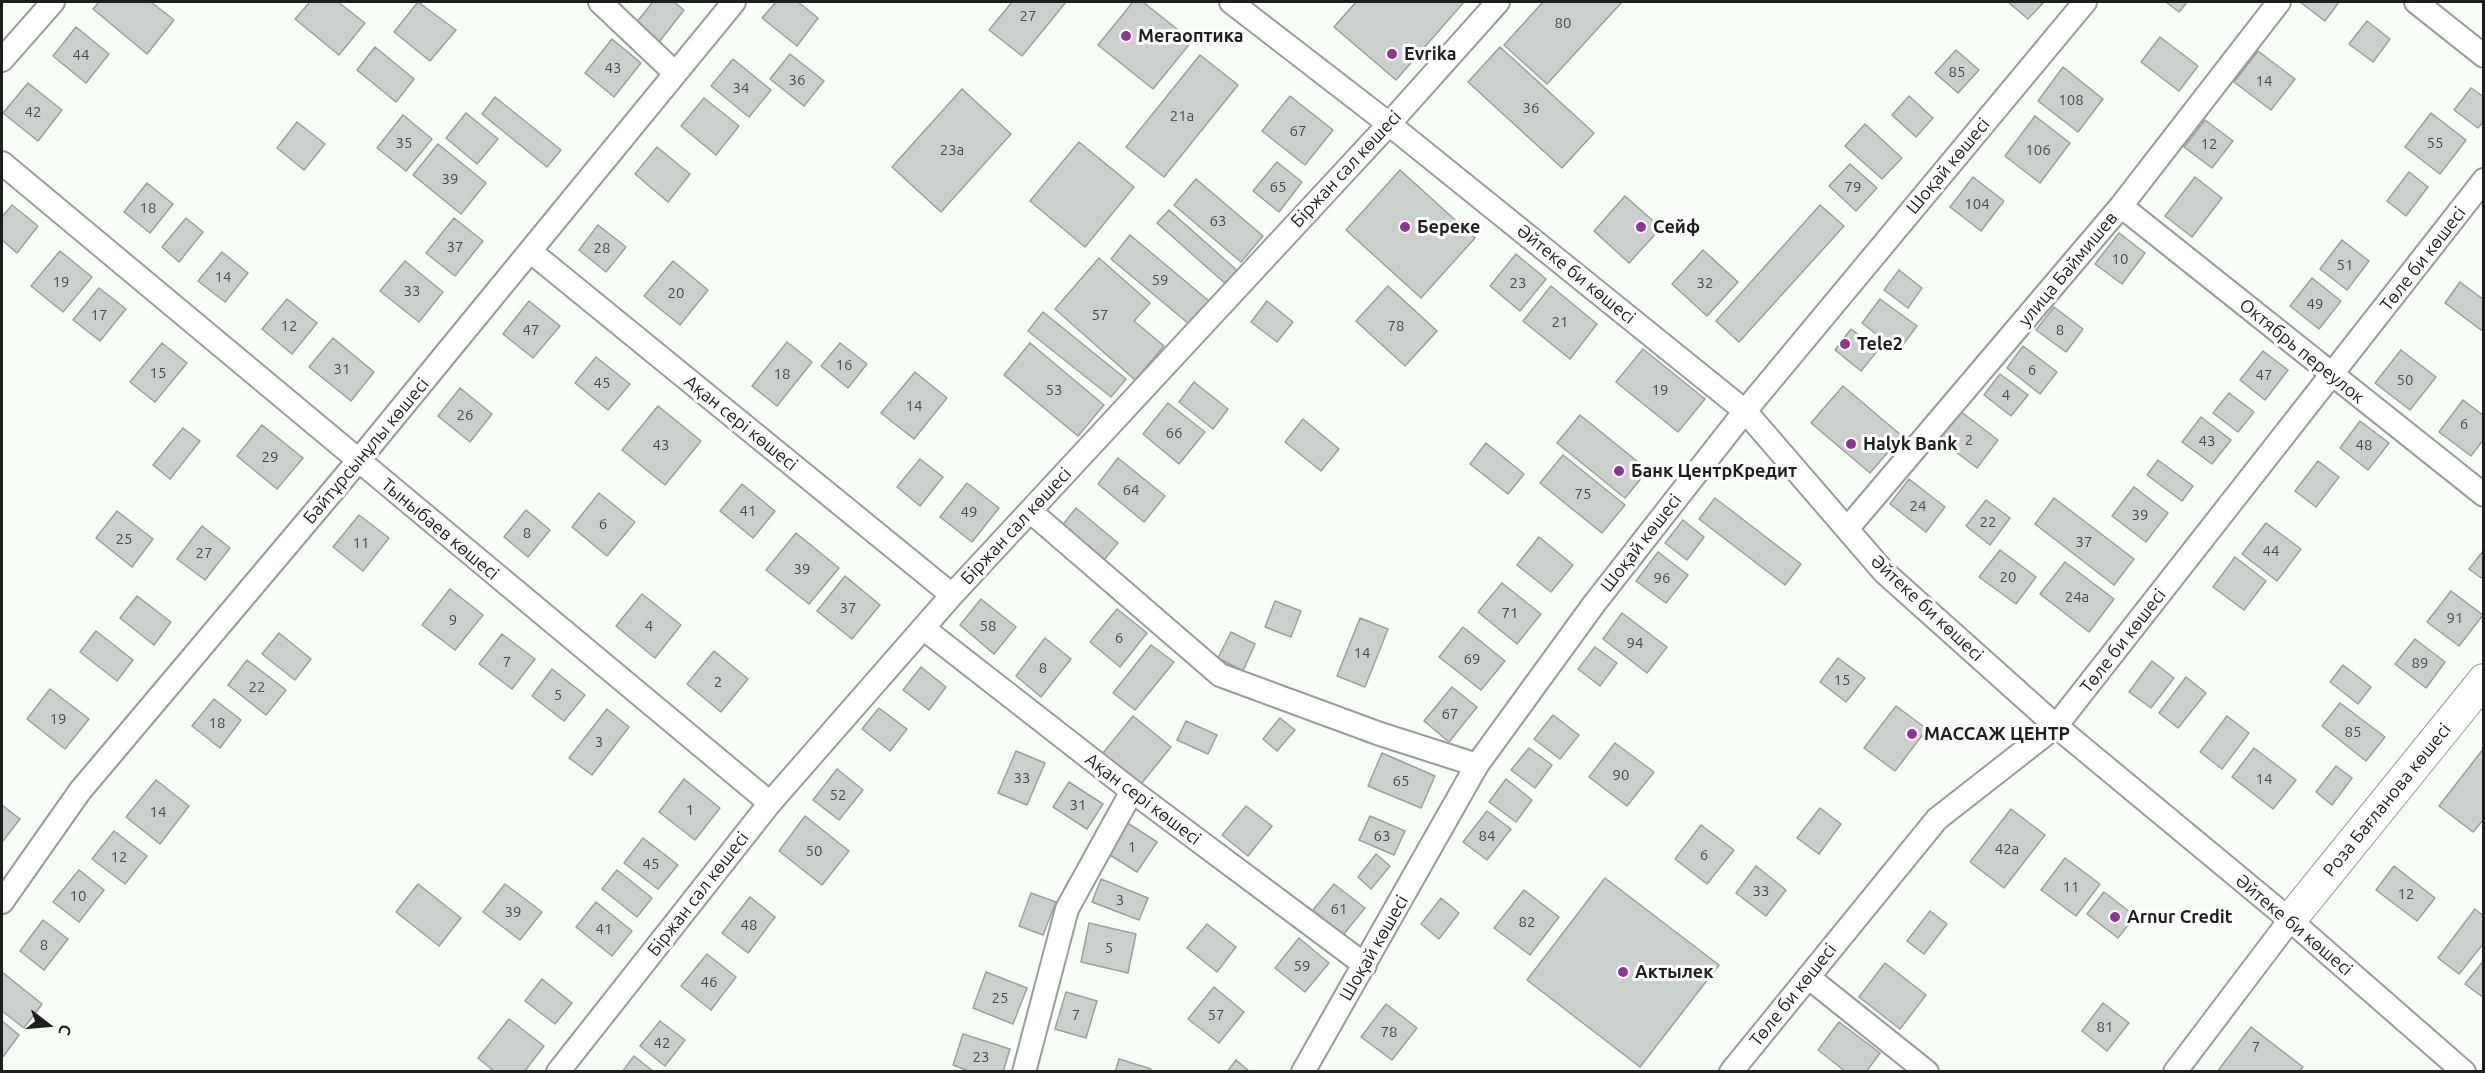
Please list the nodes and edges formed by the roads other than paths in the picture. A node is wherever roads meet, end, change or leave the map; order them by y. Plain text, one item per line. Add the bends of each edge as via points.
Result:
1 (53, 2) edge
2 (600, 2) edge
3 (734, 2) edge
4 (1231, 2) edge
5 (1498, 2) edge
6 (2085, 2) edge
7 (2279, 2) edge
8 (2416, 2) edge
9 (2484, 56) edge
10 (2, 60) edge
11 (675, 73) junction
12 (1389, 124) junction
13 (2, 163) edge
14 (2484, 180) edge
15 (2121, 206) junction
16 (530, 251) junction
17 (2332, 375) junction
18 (1745, 411) junction
19 (358, 461) junction
20 (2484, 495) edge
21 (1030, 511) junction
22 (1847, 529) junction
23 (952, 595) junction
24 (923, 628) junction
25 (2484, 680) edge
26 (2056, 726) junction
27 (1477, 765) junction
28 (1132, 791) junction
29 (770, 803) junction
30 (2, 902) edge
31 (2290, 920) junction
32 (1365, 965) junction
33 (1808, 977) junction
34 (558, 1071) edge
35 (1024, 1071) edge
36 (1303, 1071) edge
37 (1731, 1071) edge
38 (1927, 1071) edge
39 (2175, 1071) edge
40 (2463, 1071) edge

1 - 10 street
2 - 11 street
3 - 11 street, Байтұрсынұлы көшесі
4 - 12 street, Әйтеке би көшесі
5 - 12 street, Біржан сал көшесі
6 - 18 street, Шоқай көшесі
7 - 15 street, улица Баймишев
8 - 9 street
11 - 16 street, Байтұрсынұлы көшесі
12 - 18 street, Әйтеке би көшесі
12 - 21 street, Біржан сал көшесі
13 - 19 street, Тыныбаев көшесі
14 - 17 street, Төле би көшесі
15 - 17 street, Октябрь переулок
15 - 22 street, улица Баймишев
16 - 19 street, Байтұрсынұлы көшесі
16 - 23 street, Ақан сері көшесі
17 - 20 street, Октябрь переулок
17 - 26 street, Төле би көшесі
18 - 22 street, Әйтеке би көшесі
18 - 27 street, Шоқай көшесі via 1594,604
19 - 29 street, Тыныбаев көшесі
19 - 30 street, Байтұрсынұлы көшесі via 80,791
21 - 23 street, Біржан сал көшесі
21 - 27 street via 1220,675
22 - 26 street, Әйтеке би көшесі via 1884,572
23 - 24 street, Біржан сал көшесі
24 - 28 street, Ақан сері көшесі
24 - 29 street, Біржан сал көшесі
25 - 31 street, Роза Бағланова көшесі
26 - 31 street, Әйтеке би көшесі
26 - 33 street, Төле би көшесі via 1937,819
27 - 32 street, Шоқай көшесі
28 - 32 street, Ақан сері көшесі
28 - 35 street via 1067,909
29 - 34 street, Біржан сал көшесі
31 - 39 street
31 - 40 street, Әйтеке би көшесі
32 - 36 street, Шоқай көшесі
33 - 37 street, Төле би көшесі
33 - 38 street

